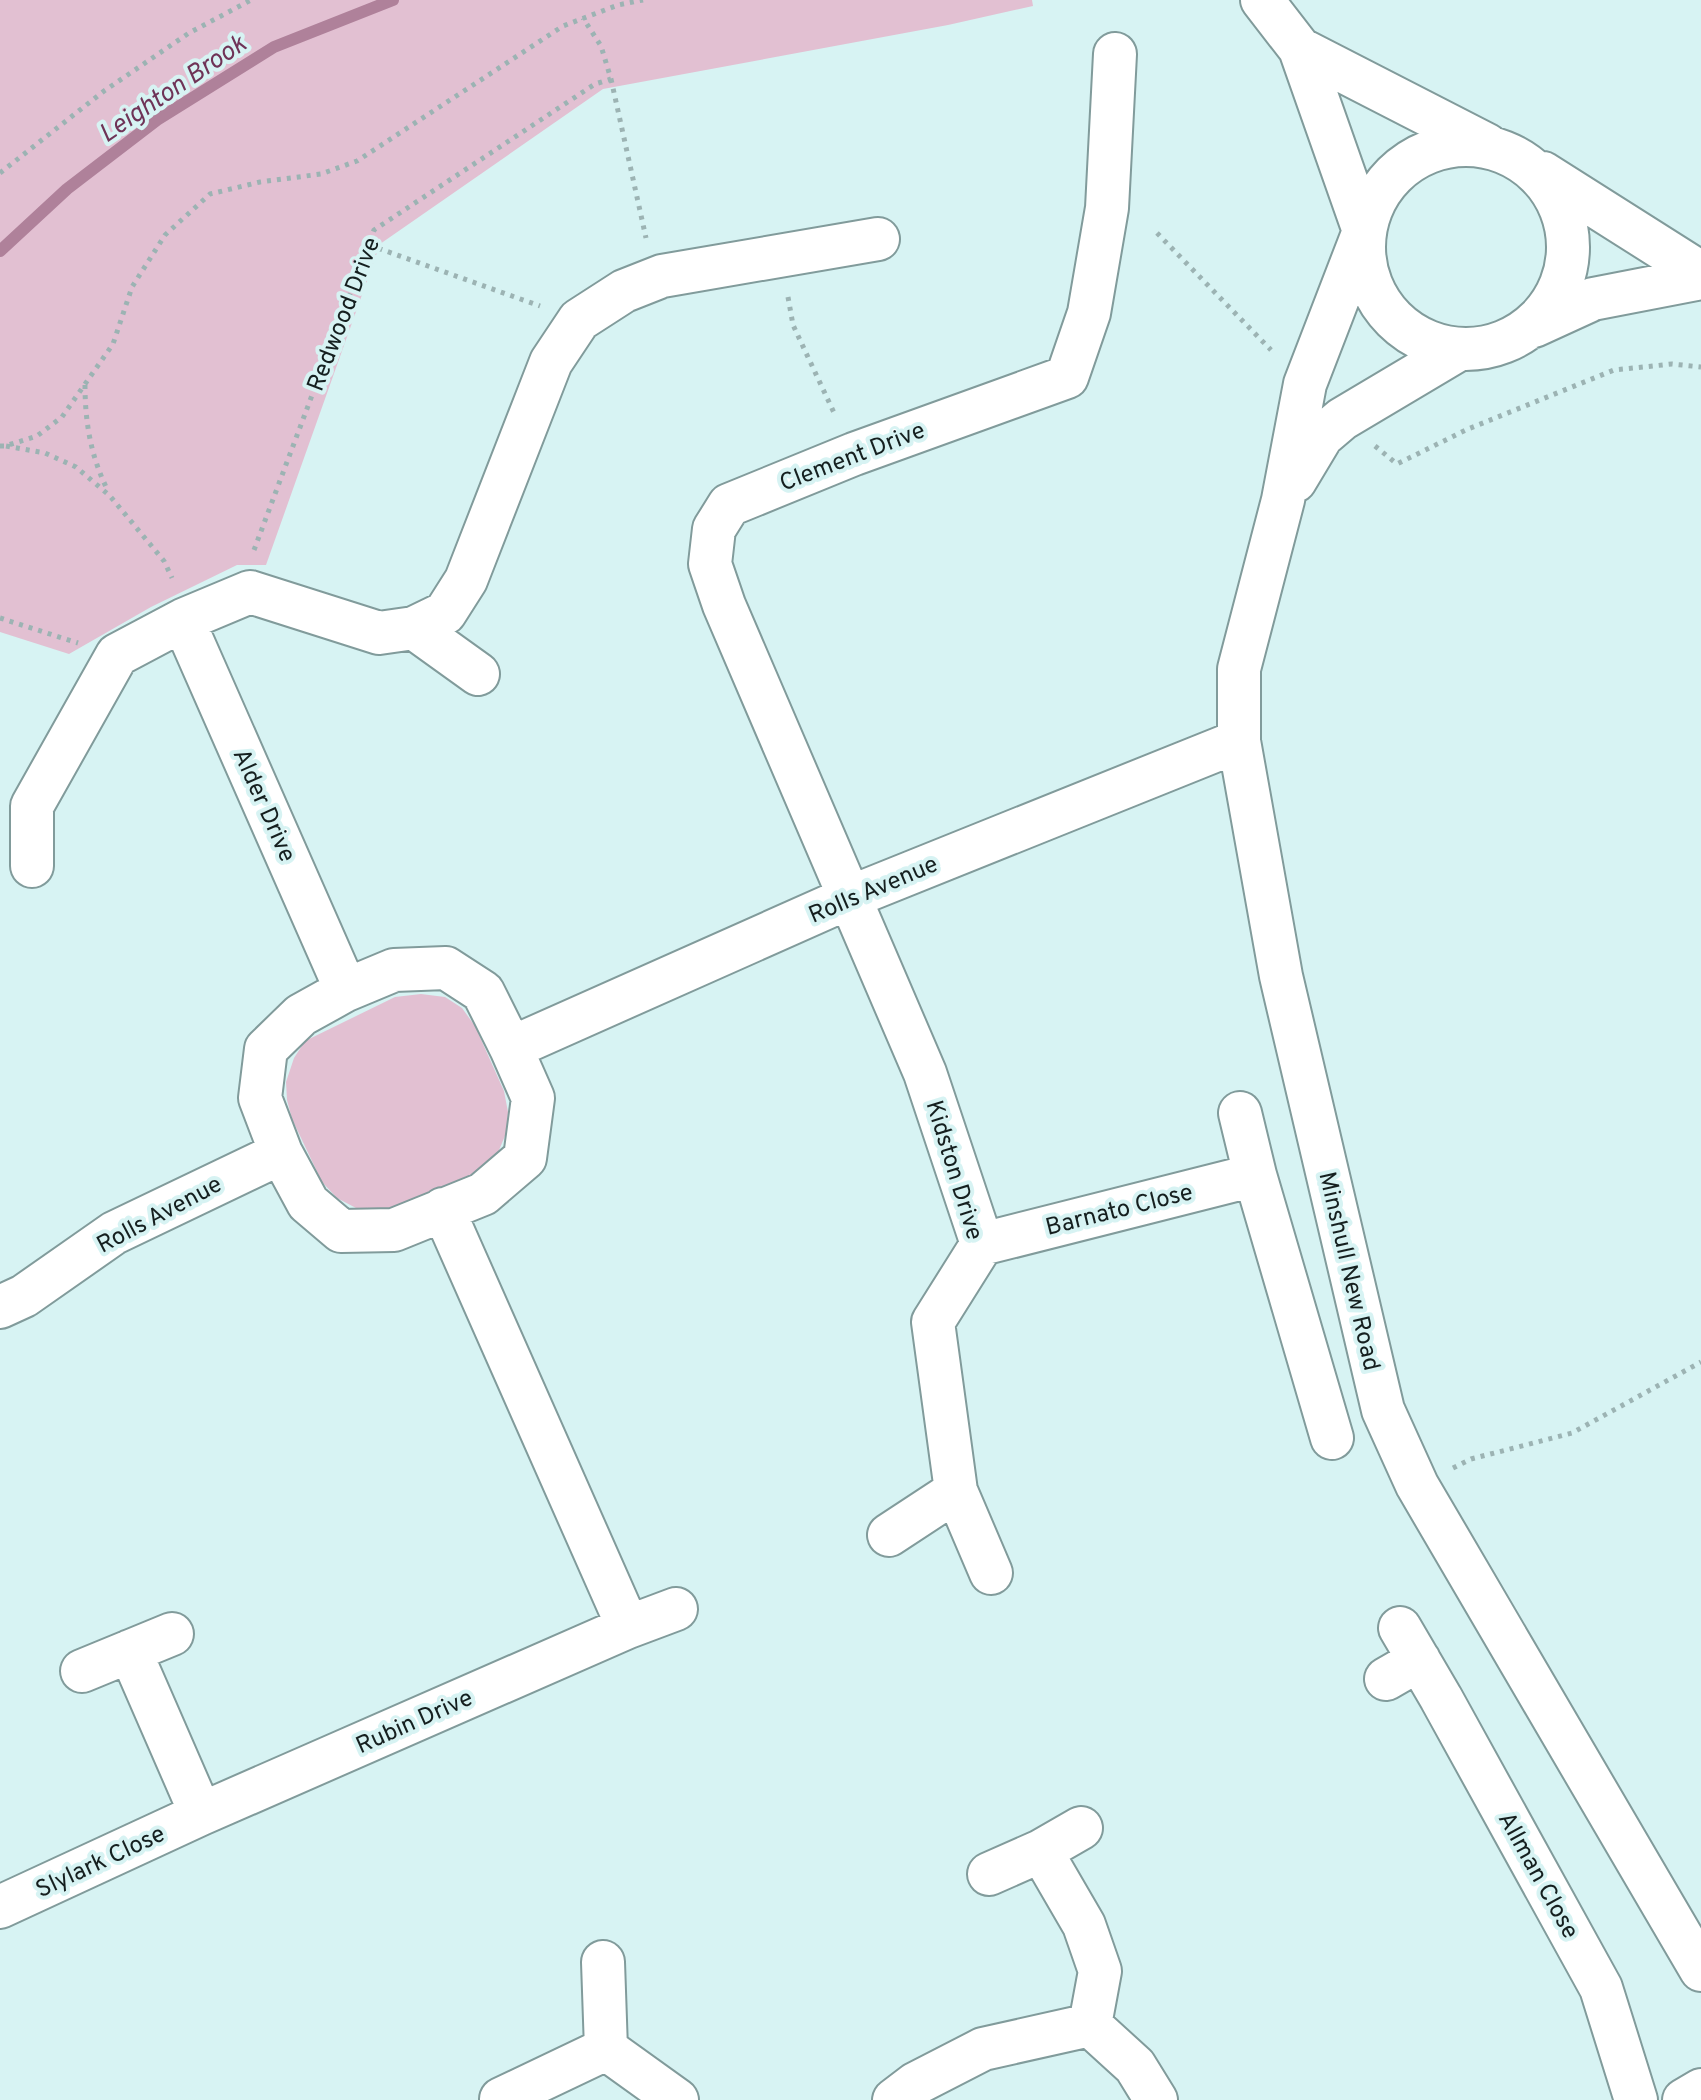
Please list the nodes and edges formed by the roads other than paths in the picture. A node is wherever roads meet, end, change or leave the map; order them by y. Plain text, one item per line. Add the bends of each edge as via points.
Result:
1 (1262, 0) edge
2 (1300, 49) junction
3 (1115, 54) dead end
4 (1506, 153) junction
5 (1364, 231) junction
6 (878, 239) dead end
7 (1701, 275) edge
8 (1527, 330) junction
9 (1458, 350) junction
10 (1283, 500) junction
11 (183, 620) junction
12 (414, 628) junction
13 (478, 674) dead end
14 (1239, 741) junction
15 (16, 813) edge
16 (32, 866) dead end
17 (848, 898) junction
18 (346, 990) junction
19 (511, 1048) junction
20 (1240, 1113) dead end
21 (281, 1153) junction
22 (1255, 1175) junction
23 (443, 1209) junction
24 (982, 1244) junction
25 (0, 1307) edge
26 (1332, 1438) dead end
27 (956, 1491) junction
28 (889, 1535) dead end
29 (991, 1573) dead end
30 (676, 1609) dead end
31 (628, 1627) junction
32 (172, 1634) dead end
33 (130, 1651) junction
34 (1401, 1656) dead end
35 (82, 1671) dead end
36 (201, 1814) junction
37 (1081, 1828) dead end
38 (1041, 1851) junction
39 (989, 1874) dead end
40 (0, 1907) edge
41 (603, 1962) dead end
42 (1701, 1970) edge
43 (1090, 2025) junction
44 (606, 2049) junction
45 (1701, 2090) edge
46 (501, 2099) edge
47 (677, 2100) edge
48 (894, 2100) edge
49 (1156, 2100) edge
50 (1636, 2100) edge
51 (1684, 2100) edge

1 - 2 street
2 - 4 street
2 - 5 street
3 - 17 street, Clement Drive via 1107,208 1089,313 1067,377 729,505 714,529 710,564 724,605
4 - 5 street via 1448,145 1409,161 1379,191
4 - 7 street
4 - 8 street via 1550,187 1567,224 1568,263 1554,300
5 - 9 street via 1364,265 1376,297 1397,323 1425,341
5 - 10 street, Minshull New Road via 1305,384
6 - 12 street via 662,276 624,291 579,320 551,362 466,580 445,613
7 - 8 street via 1593,299
8 - 9 street via 1495,346
9 - 10 street, Minshull New Road via 1322,436
10 - 14 street, Minshull New Road via 1239,669
11 - 12 street via 250,592 379,633
11 - 15 street via 117,655
11 - 18 street, Alder Drive
12 - 13 street
14 - 17 street, Rolls Avenue
14 - 42 street, Minshull New Road via 1281,976 1383,1410 1417,1485
15 - 16 street
17 - 19 street, Rolls Avenue
17 - 24 street, Kidston Drive via 925,1073
18 - 19 street via 394,970 446,968 483,992
18 - 21 street via 301,1015 266,1049 260,1098
19 - 23 street via 533,1098 525,1158 483,1194
20 - 22 street
21 - 23 street via 308,1203 341,1231 394,1230
21 - 25 street, Rolls Avenue via 114,1233
22 - 24 street, Barnato Close
22 - 26 street
23 - 31 street
24 - 27 street, Kidston Drive via 933,1322
27 - 28 street
27 - 29 street, Kidston Drive
30 - 31 street, Rubin Drive
31 - 36 street, Rubin Drive
32 - 33 street
33 - 35 street
33 - 36 street
34 - 50 street, Allman Close via 1601,1988
36 - 40 street, Slylark Close
37 - 38 street
38 - 39 street
38 - 43 street via 1084,1925 1100,1971
41 - 44 street
43 - 48 street via 983,2049
43 - 49 street via 1135,2066
44 - 46 street
44 - 47 street
45 - 51 street

